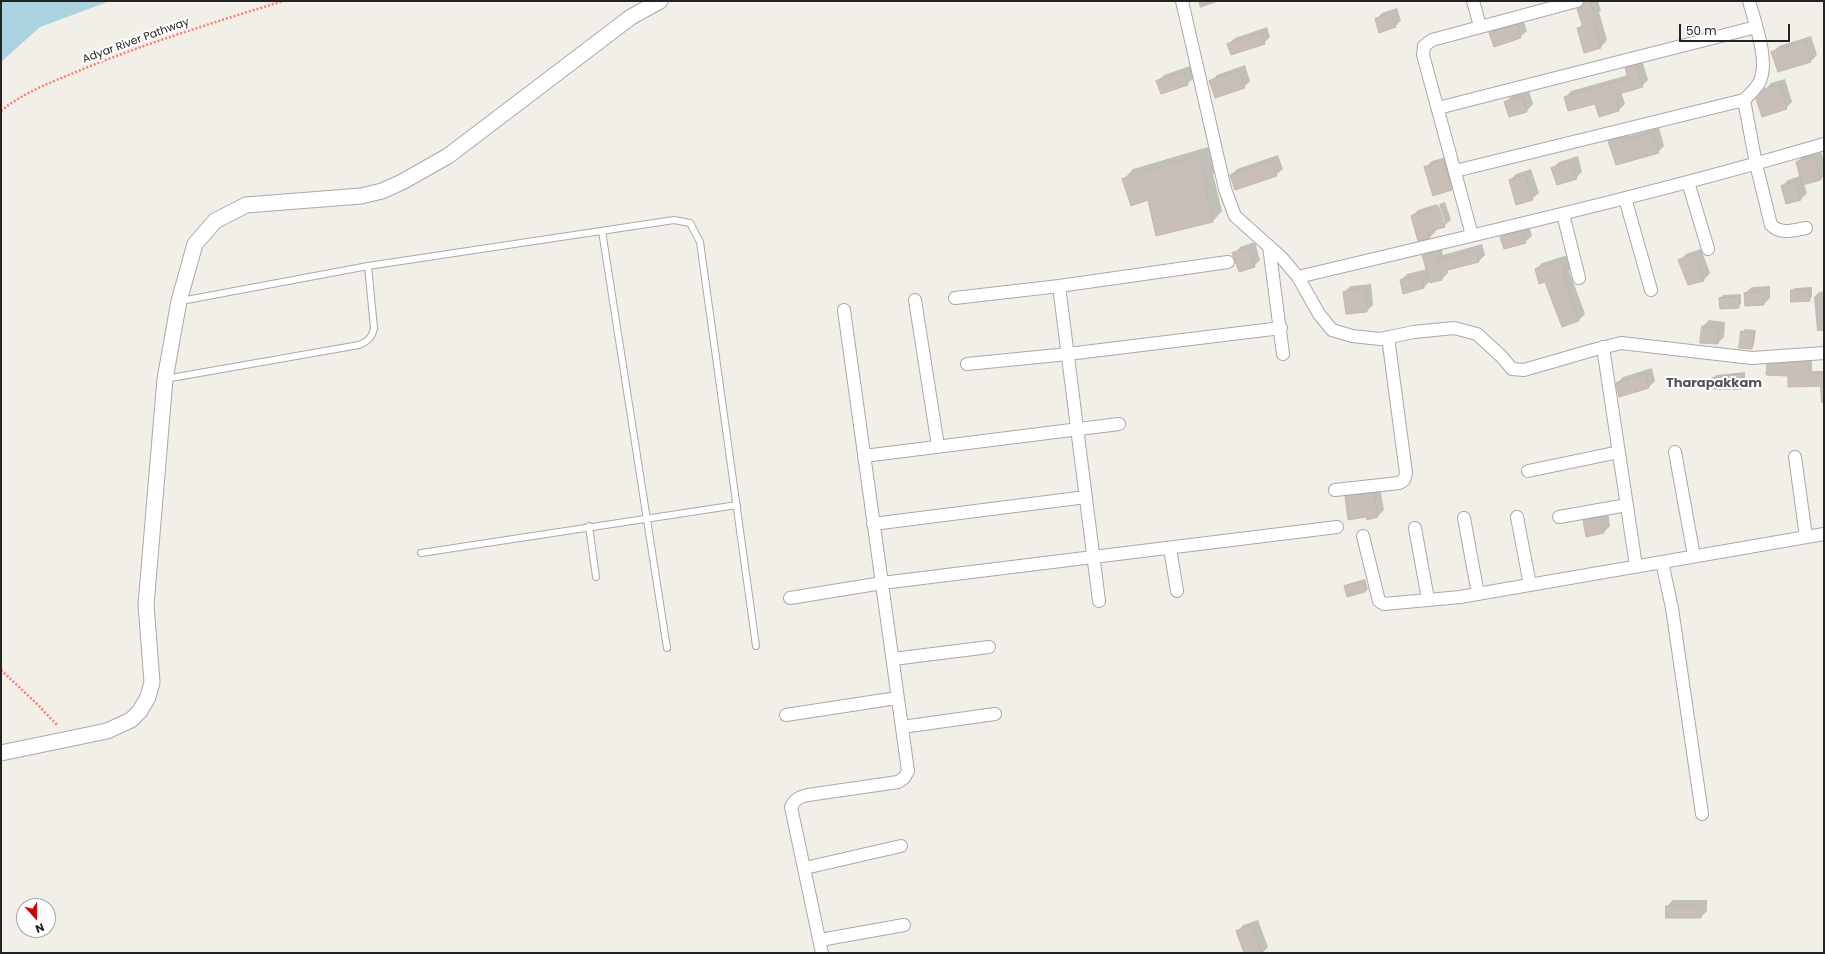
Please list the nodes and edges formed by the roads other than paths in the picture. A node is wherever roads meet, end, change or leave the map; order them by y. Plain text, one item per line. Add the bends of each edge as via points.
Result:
1 (660, 1) edge
2 (1182, 1) edge
3 (1473, 1) edge
4 (1577, 1) edge
5 (1749, 1) edge
6 (1480, 26) junction
7 (1756, 27) junction
8 (1744, 100) junction
9 (1438, 108) junction
10 (1824, 144) edge
11 (1756, 164) junction
12 (1455, 171) junction
13 (1688, 182) junction
14 (1625, 198) junction
15 (1563, 214) junction
16 (1806, 228) dead end
17 (602, 231) junction
18 (1472, 235) junction
19 (1269, 246) junction
20 (1708, 249) dead end
21 (1228, 262) dead end
22 (368, 266) junction
23 (1298, 277) junction
24 (1579, 278) dead end
25 (1060, 286) junction
26 (1652, 290) dead end
27 (955, 298) dead end
28 (915, 300) dead end
29 (179, 301) junction
30 (844, 310) dead end
31 (1280, 328) junction
32 (1388, 337) junction
33 (1603, 347) junction
34 (1824, 353) edge
35 (1068, 354) junction
36 (1284, 354) dead end
37 (967, 364) dead end
38 (165, 379) junction
39 (1119, 424) dead end
40 (1077, 429) junction
41 (938, 446) junction
42 (1619, 452) junction
43 (1676, 452) dead end
44 (864, 456) junction
45 (1795, 458) dead end
46 (1528, 471) dead end
47 (1335, 490) dead end
48 (1086, 497) junction
49 (736, 505) junction
50 (1626, 505) junction
51 (647, 517) junction
52 (1517, 517) dead end
53 (1560, 517) dead end
54 (1464, 518) dead end
55 (873, 524) junction
56 (589, 526) junction
57 (1337, 527) dead end
58 (1416, 528) dead end
59 (1824, 534) edge
60 (1363, 536) dead end
61 (1806, 537) junction
62 (1170, 548) junction
63 (421, 553) dead end
64 (1694, 556) junction
65 (1093, 557) junction
66 (1662, 562) junction
67 (1636, 566) junction
68 (596, 578) dead end
69 (882, 583) junction
70 (1530, 585) junction
71 (1177, 591) dead end
72 (1478, 594) junction
73 (790, 598) dead end
74 (1428, 599) junction
75 (1099, 601) dead end
76 (756, 646) dead end
77 (989, 647) dead end
78 (667, 648) dead end
79 (892, 659) junction
80 (897, 698) junction
81 (995, 714) dead end
82 (786, 715) dead end
83 (902, 727) junction
84 (1, 753) edge
85 (1702, 814) dead end
86 (901, 846) dead end
87 (805, 868) junction
88 (904, 925) dead end
89 (820, 940) junction
90 (822, 953) edge

1 - 29 street via 631,17 448,156 402,182 382,191 361,196 246,205 216,221 196,244
2 - 19 street via 1226,189 1235,216
3 - 6 street
4 - 6 street
5 - 7 street
6 - 9 street via 1432,40 1424,46 1423,55
7 - 8 street via 1764,69 1760,83
7 - 9 street
8 - 11 street
8 - 12 street
9 - 12 street
10 - 11 street
11 - 13 street
11 - 16 street via 1771,225 1776,231 1782,232
12 - 18 street
13 - 14 street
13 - 20 street
14 - 15 street
14 - 26 street
15 - 18 street
15 - 24 street
17 - 22 lane
17 - 49 lane via 674,220 690,223 697,234
17 - 51 lane
18 - 23 street
19 - 23 street
19 - 31 street
21 - 25 street
22 - 29 lane
22 - 38 lane via 374,328 373,336 368,341 358,345
23 - 32 street via 1319,314 1332,330 1352,336 1380,339
25 - 27 street
25 - 35 street
28 - 41 street
29 - 38 street
30 - 44 street
31 - 35 street
31 - 36 street
32 - 33 street via 1454,328 1477,334 1512,369 1524,370
32 - 47 street via 1406,473 1404,480 1399,483
33 - 34 street via 1621,343 1752,358
33 - 42 street
35 - 37 street
35 - 40 street
38 - 84 street via 146,605 152,682 148,697 131,720 107,731
39 - 40 street
40 - 41 street
40 - 48 street
41 - 44 street
42 - 46 street
42 - 50 street
43 - 64 street
44 - 55 street
45 - 61 street
48 - 55 street
48 - 65 street
49 - 51 lane
49 - 76 lane
50 - 53 street
50 - 67 street
51 - 56 lane
51 - 78 lane
52 - 70 street
54 - 72 street
55 - 69 street
56 - 63 lane
56 - 68 lane
57 - 62 street
58 - 74 street
59 - 61 street
60 - 74 street via 1378,601 1384,604
61 - 64 street
62 - 65 street
62 - 71 street
64 - 66 street
65 - 69 street
65 - 75 street
66 - 67 street
66 - 85 street via 1672,608
67 - 70 street
69 - 73 street
69 - 79 street
70 - 72 street
72 - 74 street
77 - 79 street
79 - 80 street
80 - 82 street
80 - 83 street
81 - 83 street
83 - 87 street via 908,771 904,778 898,782 808,795 794,801 791,807
86 - 87 street
87 - 89 street
88 - 89 street
89 - 90 street

